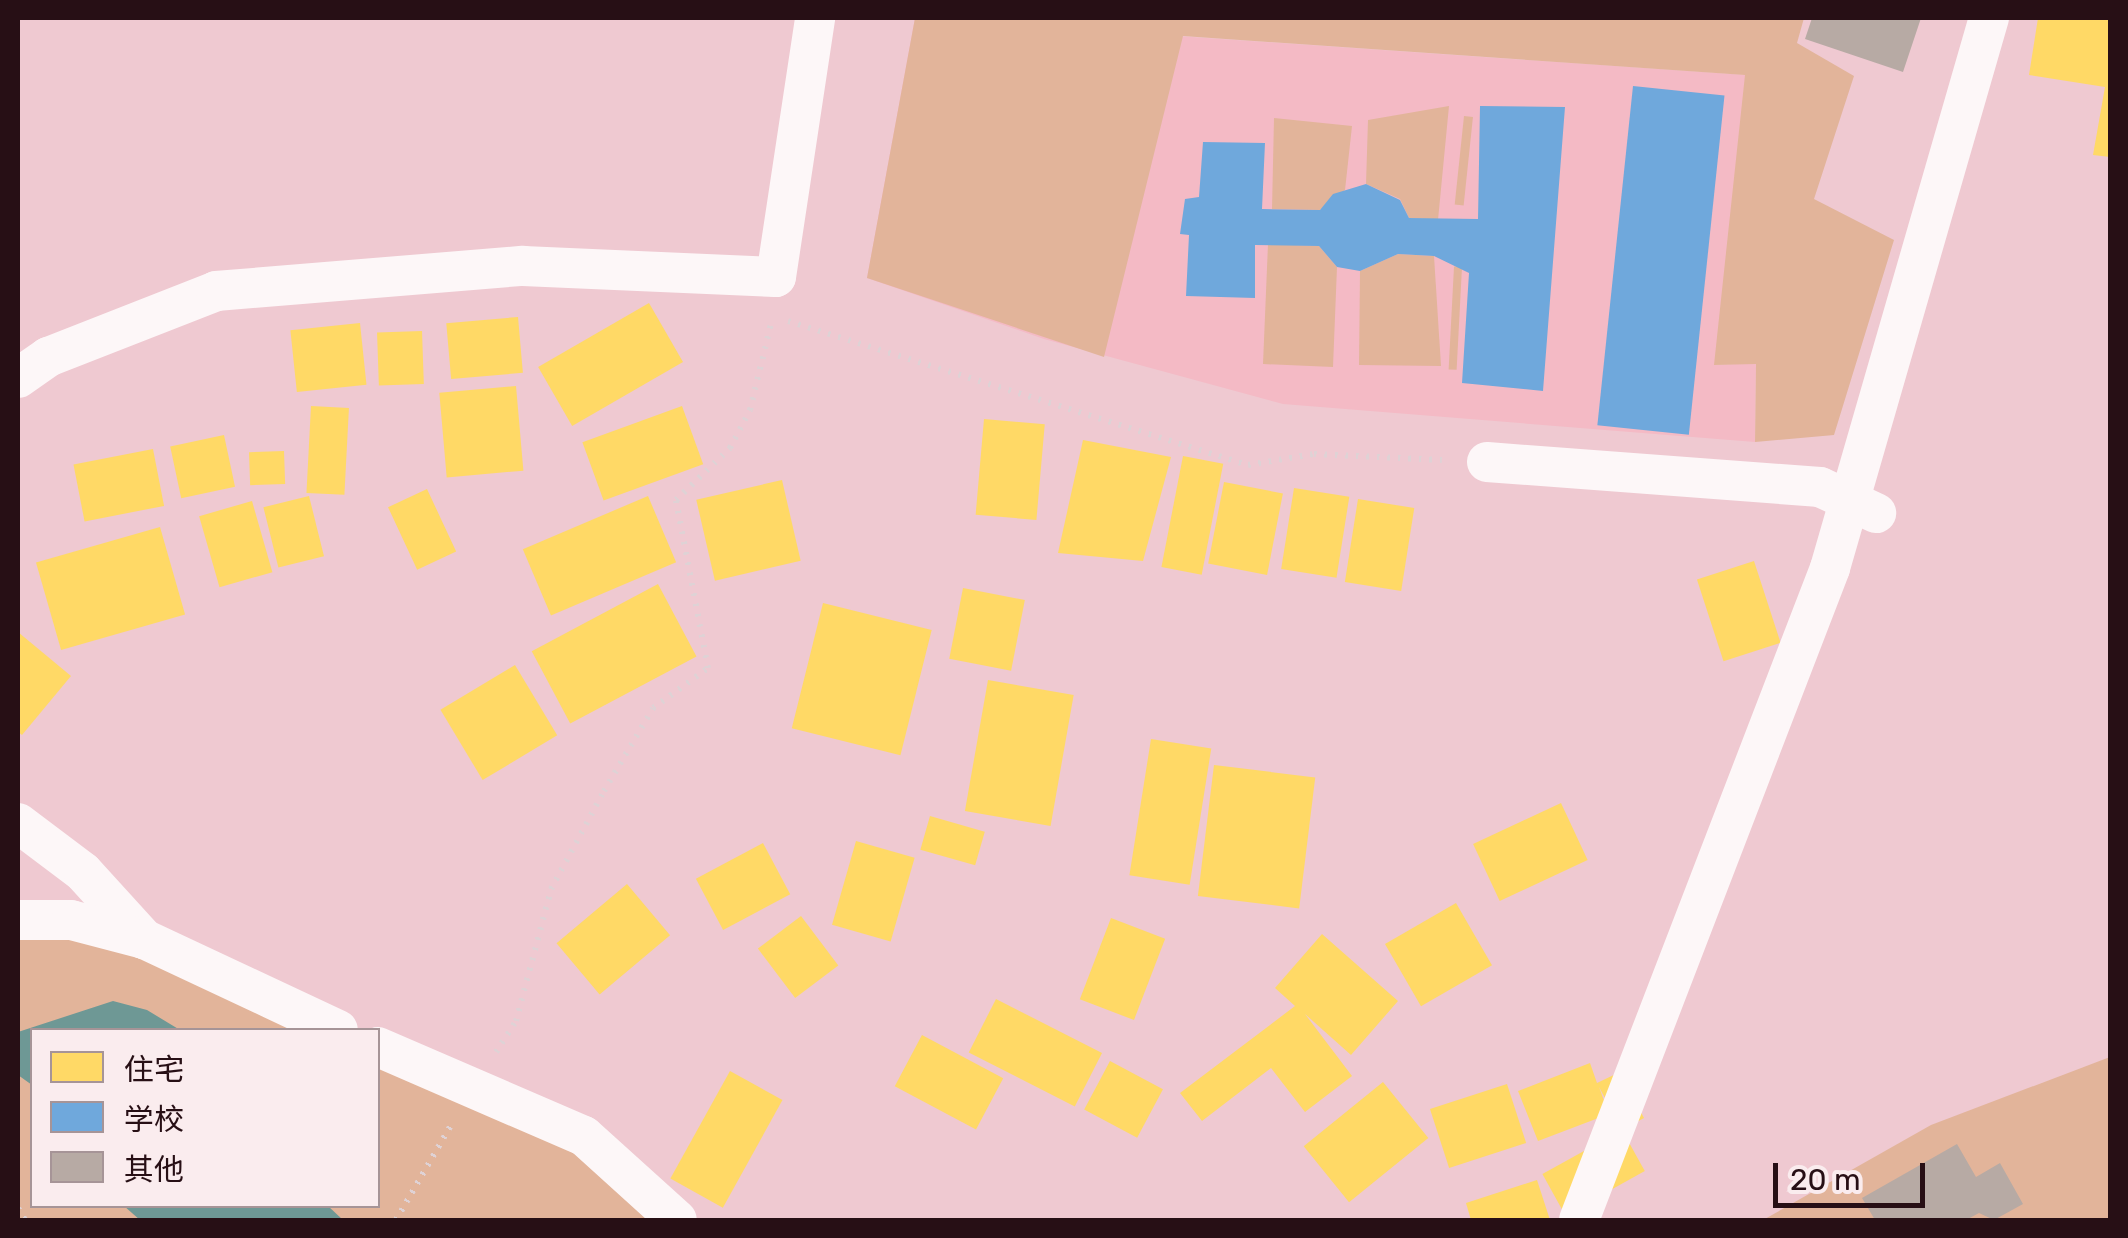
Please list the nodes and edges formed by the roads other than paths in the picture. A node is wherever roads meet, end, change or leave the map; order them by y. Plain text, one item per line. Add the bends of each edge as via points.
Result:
1 (815, 18) edge
2 (1989, 18) edge
3 (18, 378) edge
4 (1487, 462) road end
5 (1876, 512) dead end
6 (18, 823) edge
7 (18, 920) edge
8 (144, 939) junction
9 (334, 1028) edge
10 (380, 1048) edge
11 (676, 1220) edge
12 (1579, 1220) edge

1 - 3 street via 776,277 523,266 216,290 48,357
2 - 12 street via 1830,568
4 - 5 street via 1820,487
6 - 8 street via 83,872
7 - 8 street via 71,920
8 - 9 street
10 - 11 street via 584,1136

